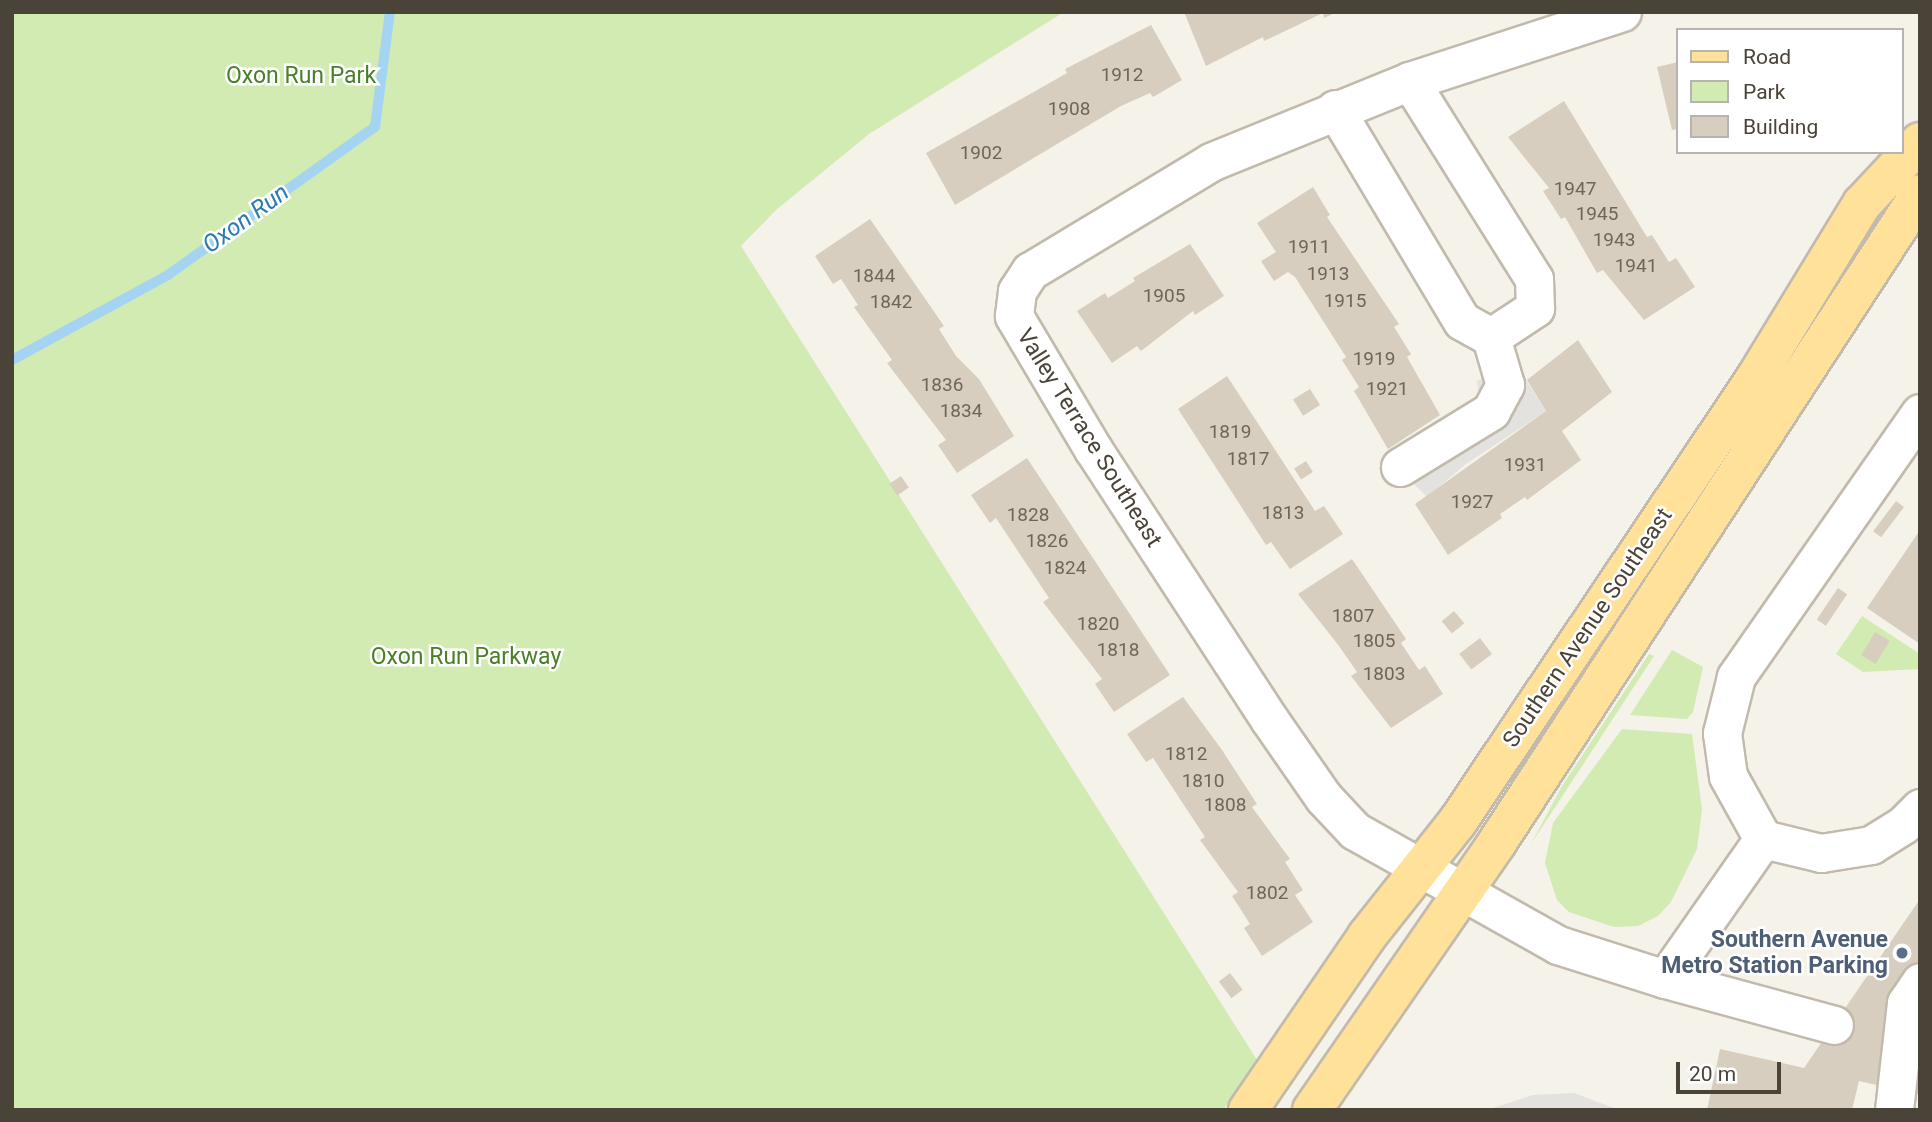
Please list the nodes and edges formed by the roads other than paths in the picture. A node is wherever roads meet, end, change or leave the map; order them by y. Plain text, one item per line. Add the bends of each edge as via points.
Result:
1 (1622, 12) edge
2 (1410, 81) junction
3 (1335, 109) junction
4 (1920, 142) edge
5 (1920, 194) edge
6 (1490, 337) junction
7 (1920, 414) edge
8 (1400, 467) dead end
9 (1920, 808) edge
10 (1763, 839) junction
11 (1419, 867) junction
12 (1462, 892) junction
13 (1665, 979) junction
14 (1920, 982) edge
15 (1834, 1025) dead end
16 (1248, 1110) edge
17 (1312, 1110) edge
18 (1894, 1110) edge

1 - 2 street, Valley Terrace Southeast
2 - 3 street, Valley Terrace Southeast
2 - 6 street via 1534,279 1535,308
3 - 6 street via 1462,321
3 - 11 street, Valley Terrace Southeast via 1211,162 1042,263 1030,271 1017,291 1014,316 1093,449 1324,798 1355,831
4 - 11 main road, Southern Avenue Southeast via 1861,204 1748,390 1458,821
5 - 12 main road, Southern Avenue Southeast
6 - 8 street via 1505,385 1491,411
7 - 10 street via 1736,677 1722,733 1727,776
9 - 10 street via 1871,845 1821,853
10 - 13 street
11 - 12 street, Valley Terrace Southeast
11 - 16 main road, Southern Avenue Southeast
12 - 13 street, Valley Terrace Southeast via 1558,946
12 - 17 main road, Southern Avenue Southeast
13 - 15 street, Valley Terrace Southeast
14 - 18 street via 1906,1003

